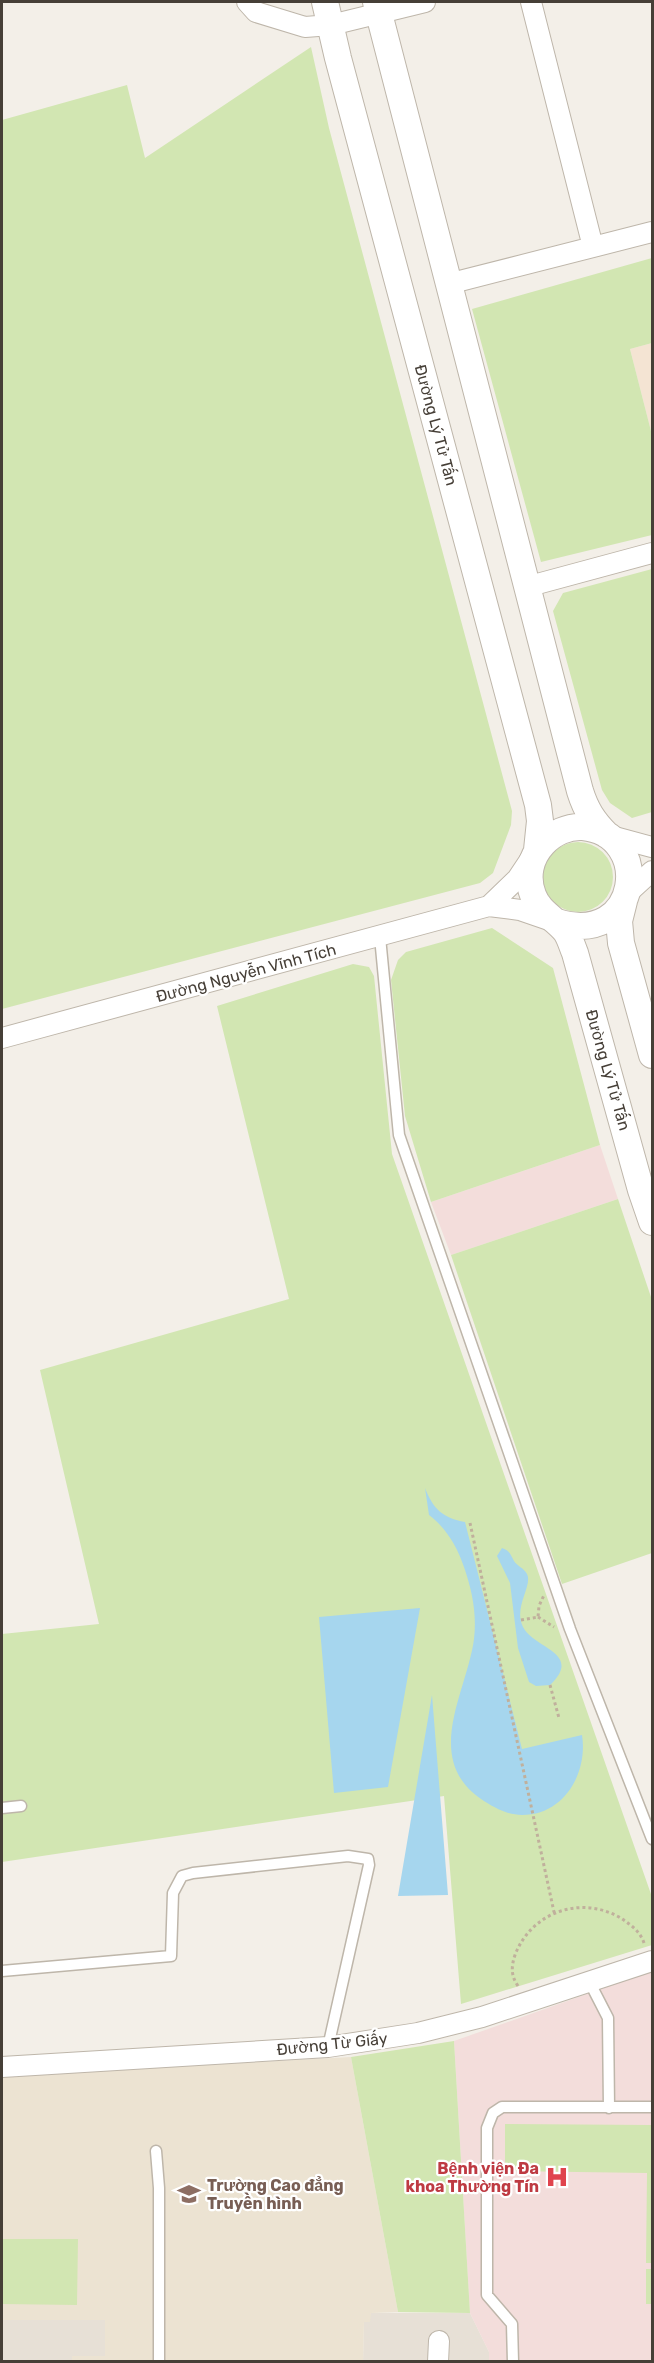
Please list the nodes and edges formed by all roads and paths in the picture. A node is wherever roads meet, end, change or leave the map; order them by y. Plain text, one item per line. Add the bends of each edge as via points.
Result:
1 (247, 2) edge
2 (425, 2) edge
3 (531, 2) edge
4 (377, 7) edge
5 (328, 13) edge
6 (652, 232) edge
7 (593, 247) junction
8 (448, 284) junction
9 (652, 553) edge
10 (526, 587) junction
11 (607, 835) junction
12 (652, 847) edge
13 (537, 850) junction
14 (652, 871) edge
15 (626, 897) junction
16 (489, 906) junction
17 (556, 922) junction
18 (380, 937) junction
19 (646, 1005) edge
20 (2, 1038) edge
21 (652, 1055) edge
22 (652, 1222) edge
23 (470, 1523) dead end
24 (555, 1584) junction
25 (521, 1620) dead end
26 (550, 1685) dead end
27 (559, 1718) dead end
28 (21, 1806) dead end
29 (2, 1808) edge
30 (652, 1839) edge
31 (554, 1912) junction
32 (652, 1962) edge
33 (2, 1971) edge
34 (590, 1983) junction
35 (530, 2001) junction
36 (328, 2047) junction
37 (2, 2067) edge
38 (652, 2107) edge
39 (609, 2108) junction
40 (156, 2151) dead end
41 (439, 2341) dead end
42 (159, 2361) edge
43 (438, 2361) edge
44 (513, 2361) edge

1 - 5 street via 256,12 305,27
2 - 4 street
3 - 7 street
4 - 5 street
4 - 8 street
5 - 13 street, Đường Lý Tử Tấn via 537,805
6 - 7 street
7 - 8 street
8 - 10 street
9 - 10 street
10 - 11 street via 583,801 594,822
11 - 12 street
11 - 13 street via 593,828 562,830
11 - 15 street via 620,845 627,859 631,876
13 - 16 street via 517,879
13 - 17 street via 529,880 533,897
14 - 15 street
15 - 17 street via 607,920 591,926 573,927
15 - 19 street via 619,921 621,943
16 - 17 street via 520,910
16 - 18 street, Đường Nguyễn Vĩnh Tích
17 - 22 street, Đường Lý Tử Tấn via 567,934 575,953
18 - 20 street, Đường Nguyễn Vĩnh Tích
18 - 24 lane via 399,1135
19 - 21 street
23 - 31 path
24 - 25 path via 543,1596 538,1617
24 - 30 lane
26 - 27 path
28 - 29 lane
31 - 32 path via 592,1908 614,1915 642,1937
31 - 35 path via 533,1925 512,1963 512,1978
32 - 34 street, Đường Từ Giấy
33 - 36 lane via 171,1956 173,1893 182,1876 362,1857 368,1859 369,1865
34 - 35 street, Đường Từ Giấy
34 - 39 lane via 608,2018
35 - 36 street, Đường Từ Giấy via 418,2033
36 - 37 street, Đường Từ Giấy
38 - 39 lane
39 - 44 lane via 502,2107 493,2113 487,2128 487,2295 512,2324
40 - 42 lane
41 - 43 street

